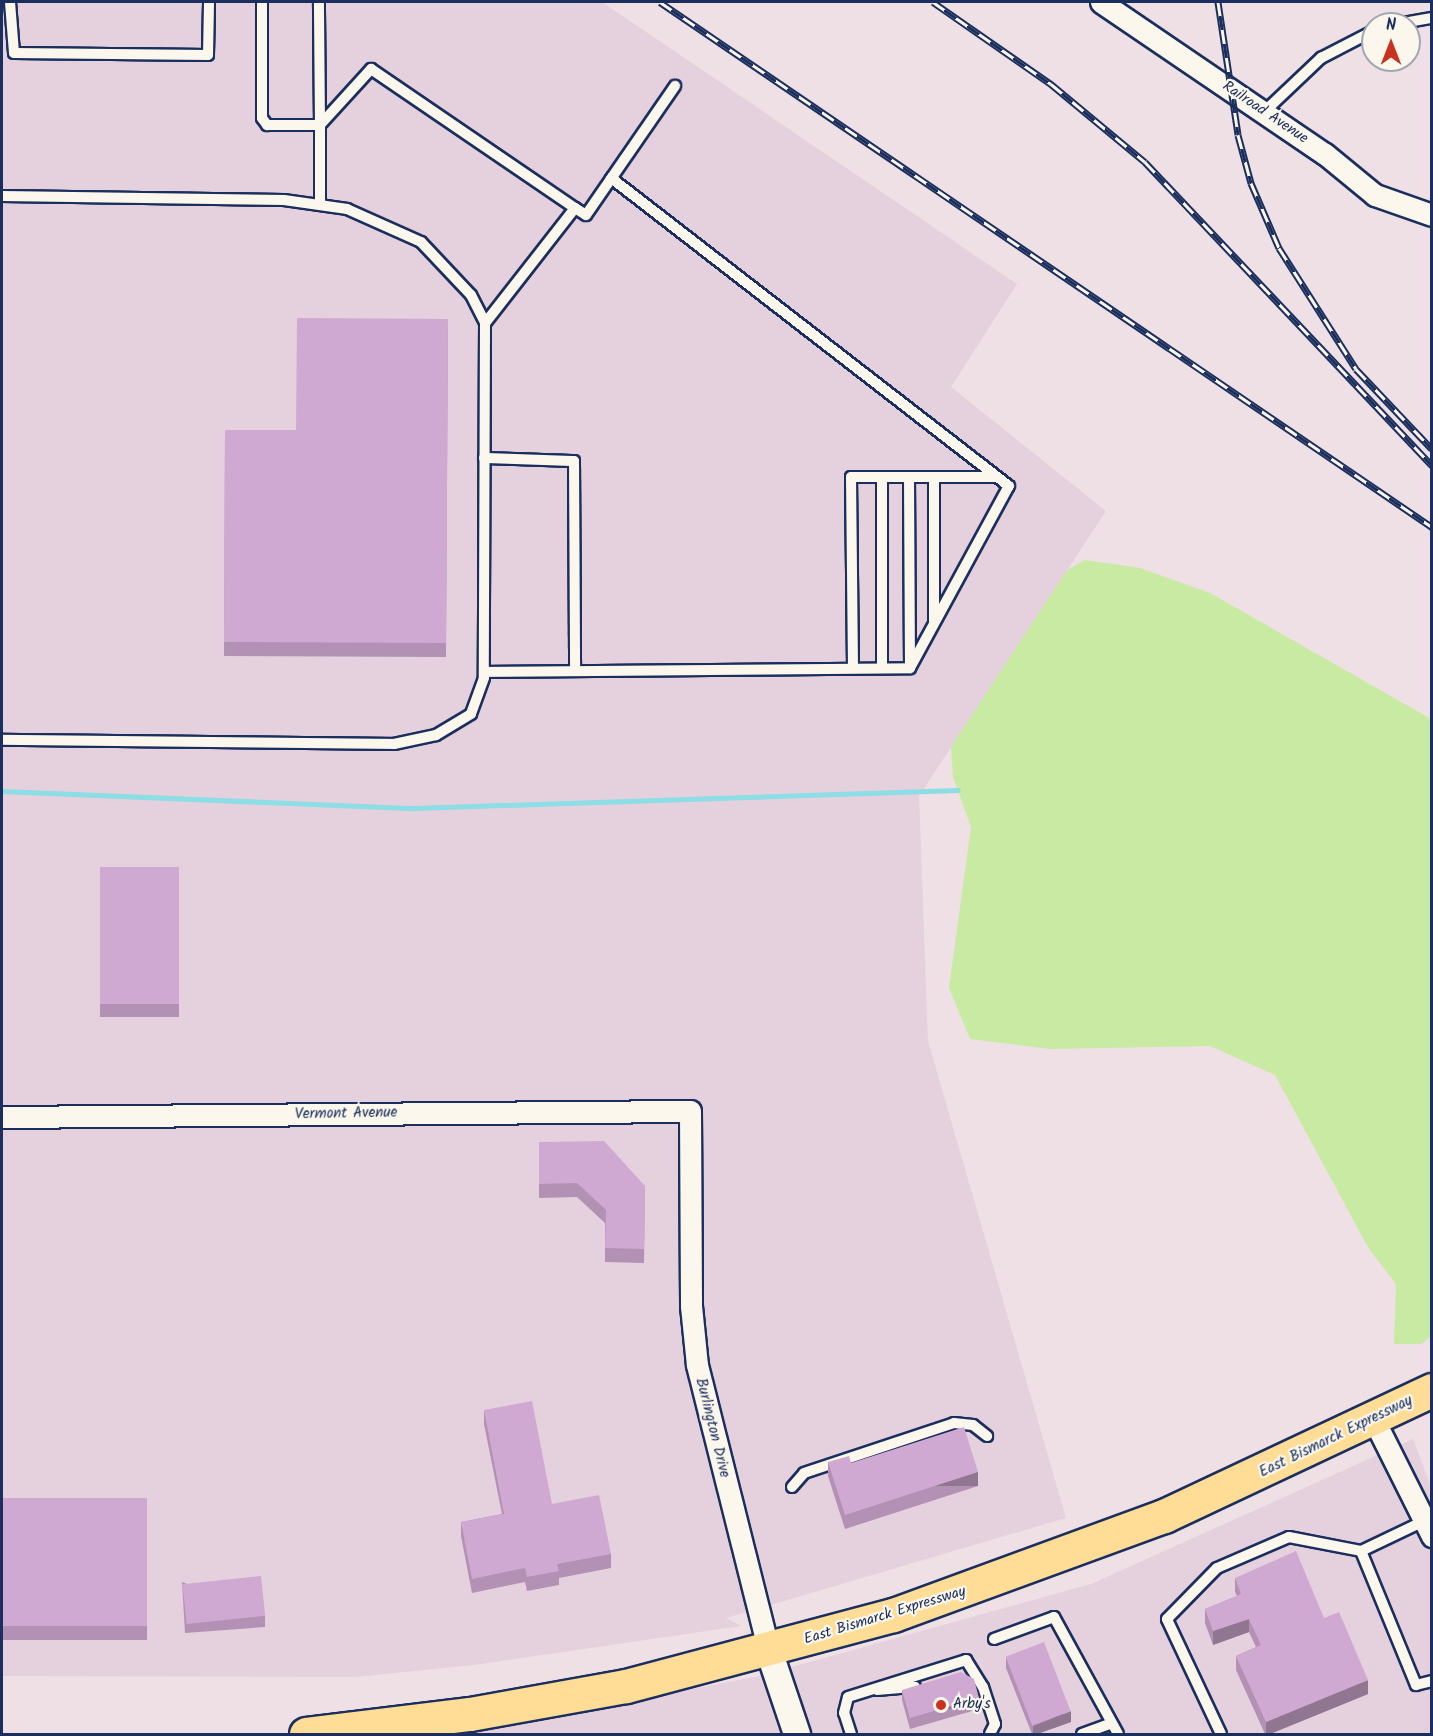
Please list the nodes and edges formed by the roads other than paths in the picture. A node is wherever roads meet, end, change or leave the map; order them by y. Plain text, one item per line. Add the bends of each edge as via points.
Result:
1 (10, 2) edge
2 (209, 2) edge
3 (262, 2) edge
4 (319, 2) edge
5 (1101, 2) edge
6 (1361, 37) edge
7 (675, 86) dead end
8 (1264, 112) junction
9 (320, 125) junction
10 (611, 178) junction
11 (2, 196) edge
12 (320, 204) junction
13 (575, 208) junction
14 (1431, 215) edge
15 (485, 323) junction
16 (484, 458) junction
17 (882, 477) junction
18 (909, 477) junction
19 (934, 477) junction
20 (996, 477) junction
21 (934, 623) junction
22 (854, 668) junction
23 (882, 668) junction
24 (910, 668) junction
25 (575, 671) junction
26 (484, 672) junction
27 (2, 740) edge
28 (690, 1111) joint
29 (2, 1117) edge
30 (1431, 1390) edge
31 (1374, 1420) junction
32 (987, 1436) dead end
33 (792, 1487) dead end
34 (1428, 1528) edge
35 (1361, 1551) junction
36 (994, 1639) dead end
37 (770, 1651) junction
38 (1431, 1682) edge
39 (1110, 1724) junction
40 (306, 1734) edge
41 (797, 1734) edge
42 (851, 1734) edge
43 (990, 1734) edge
44 (1082, 1734) edge
45 (1118, 1734) edge
46 (1221, 1734) edge

1 - 2 lane via 15,53 208,55
3 - 9 lane via 262,118 267,125
4 - 9 lane
5 - 8 street, Railroad Avenue
6 - 8 lane via 1321,58
7 - 10 lane
8 - 14 street, Railroad Avenue via 1375,195
9 - 12 lane
9 - 13 lane via 370,69
10 - 13 lane via 586,215
10 - 20 lane
11 - 12 lane
12 - 15 lane via 375,220 421,242 471,295
13 - 15 lane
15 - 16 lane
16 - 25 lane via 574,461
16 - 26 lane
17 - 18 lane
17 - 22 lane via 851,477
17 - 23 lane
18 - 19 lane
18 - 24 lane
19 - 20 lane
19 - 21 lane
20 - 21 lane via 1009,486
21 - 24 lane
22 - 23 lane
22 - 25 lane
23 - 24 lane
25 - 26 lane
26 - 27 lane via 481,697 471,714 414,741
28 - 29 street, Vermont Avenue
28 - 37 street, Burlington Drive via 694,1345
30 - 31 main road, East Bismarck Expressway
31 - 34 street
31 - 37 main road, East Bismarck Expressway via 1215,1494 1065,1556
32 - 33 lane via 973,1425 954,1423 804,1473
34 - 35 lane
35 - 38 lane via 1416,1685
35 - 46 lane via 1289,1537 1217,1568 1182,1598 1167,1619
36 - 39 lane via 1054,1617
37 - 40 main road, East Bismarck Expressway via 528,1704
37 - 41 street, Burlington Drive
39 - 44 lane
39 - 45 lane
42 - 43 lane via 844,1713 849,1697 966,1660 983,1687 995,1724

